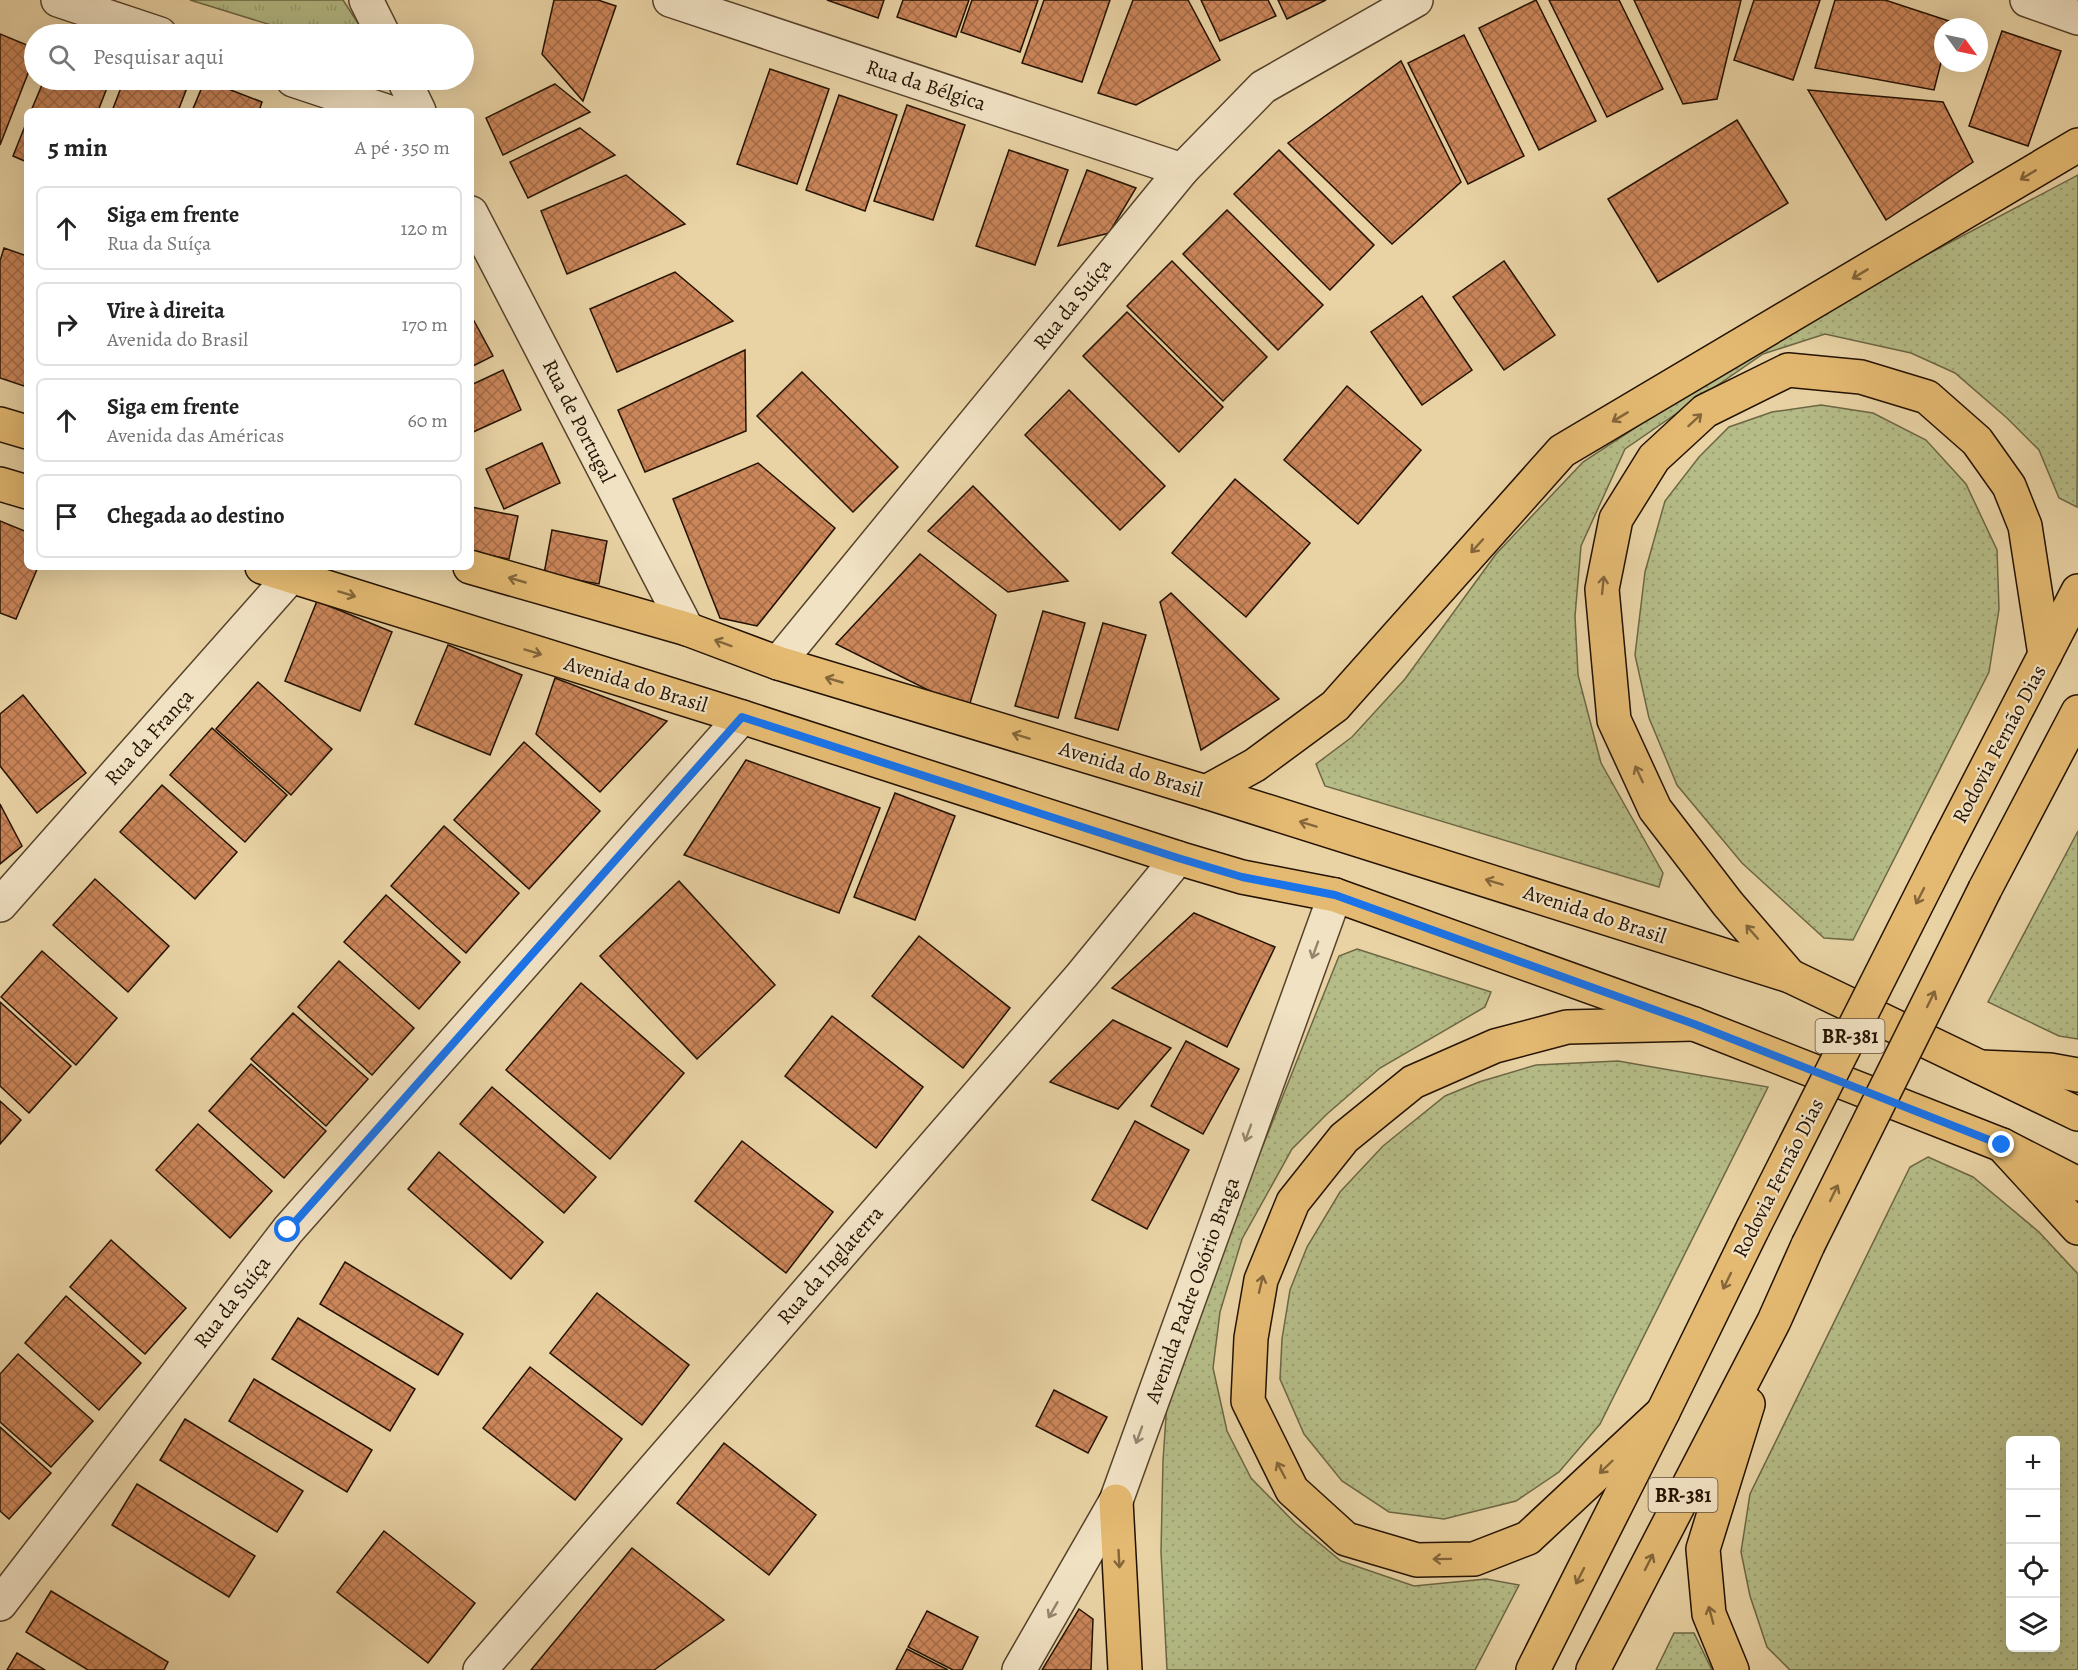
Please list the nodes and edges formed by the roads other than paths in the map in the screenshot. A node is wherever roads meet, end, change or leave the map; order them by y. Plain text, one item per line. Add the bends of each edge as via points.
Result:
1 (58, 0) edge
2 (366, 0) edge
3 (670, 0) edge
4 (1416, 0) edge
5 (2027, 0) edge
6 (2078, 18) edge
7 (130, 24) edge
8 (378, 24) edge
9 (323, 90) edge
10 (409, 90) edge
11 (378, 108) edge
12 (418, 108) edge
13 (2078, 145) edge
14 (1182, 170) junction
15 (474, 219) edge
16 (0, 424) edge
17 (24, 431) edge
18 (0, 483) edge
19 (24, 491) edge
20 (474, 568) edge
21 (282, 570) edge
22 (2078, 591) edge
23 (687, 629) junction
24 (2045, 655) junction
25 (778, 663) junction
26 (2078, 712) edge
27 (742, 717) junction
28 (2078, 745) edge
29 (1206, 792) junction
30 (1178, 858) junction
31 (2001, 858) junction
32 (1335, 895) junction
33 (0, 904) edge
34 (1790, 976) junction
35 (1694, 1024) junction
36 (1980, 1067) junction
37 (2078, 1075) edge
38 (2078, 1114) edge
39 (2002, 1145) junction
40 (2078, 1184) edge
41 (2078, 1228) edge
42 (1774, 1321) junction
43 (1663, 1412) junction
44 (1116, 1500) junction
45 (1632, 1594) junction
46 (0, 1604) edge
47 (480, 1670) edge
48 (1019, 1670) edge
49 (1125, 1670) edge
50 (1533, 1670) edge
51 (1593, 1670) edge
52 (1599, 1670) edge
53 (1732, 1670) edge

1 - 7 street
2 - 8 street
3 - 14 street, Rua da Bélgica
4 - 14 street, Rua da Suíça via 1263,87
5 - 6 street
9 - 11 street
10 - 12 street
13 -> 29 main road via 1562,451 1335,706 1255,765
14 - 25 street, Rua da Suíça
15 - 23 street, Rua de Portugal
16 - 17 main road
18 - 19 main road
23 -> 20 main road, Avenida do Brasil
21 -> 27 main road, Avenida do Brasil
21 - 33 street, Rua da França
22 - 24 main road, Rodovia Fernão Dias / BR-381
25 -> 23 main road, Avenida do Brasil
34 -> 24 main road via 1655,809 1614,720 1602,589 1616,519 1654,458 1705,411 1788,370 1861,377 1927,397 1977,441 2009,486 2025,526
24 -> 43 main road, Rodovia Fernão Dias / BR-381, bridge
29 -> 25 main road, Avenida do Brasil
26 - 31 main road, BR-381
27 - 30 main road, Avenida do Brasil
27 - 46 street, Rua da Suíça via 288,1230
28 - 31 main road, BR-381
34 -> 29 main road, Avenida do Brasil
30 - 32 main road, Avenida do Brasil via 1242,877
30 - 47 street, Rua da Inglaterra via 1082,975
42 -> 31 main road, BR-381, bridge
32 - 35 main road, Avenida do Brasil
32 -> 44 street, Avenida Padre Osório Braga
34 - 36 main road, Avenida do Brasil
35 - 39 main road, Avenida do Brasil
43 -> 35 main road via 1528,1538 1474,1558 1417,1560 1346,1539 1292,1490 1248,1401 1251,1338 1261,1280 1293,1202 1344,1138 1413,1082 1495,1046 1567,1027
36 - 37 main road
36 - 38 main road, Avenida do Brasil
39 - 40 main road, Avenida do Brasil
39 - 41 main road
45 -> 42 main road, BR-381
53 -> 42 main road via 1709,1614 1702,1549
43 -> 50 main road, Rodovia Fernão Dias / BR-381
44 -> 48 street, Avenida Padre Osório Braga
44 -> 49 main road
45 - 51 main road, BR-381
45 - 52 main road, BR-381

